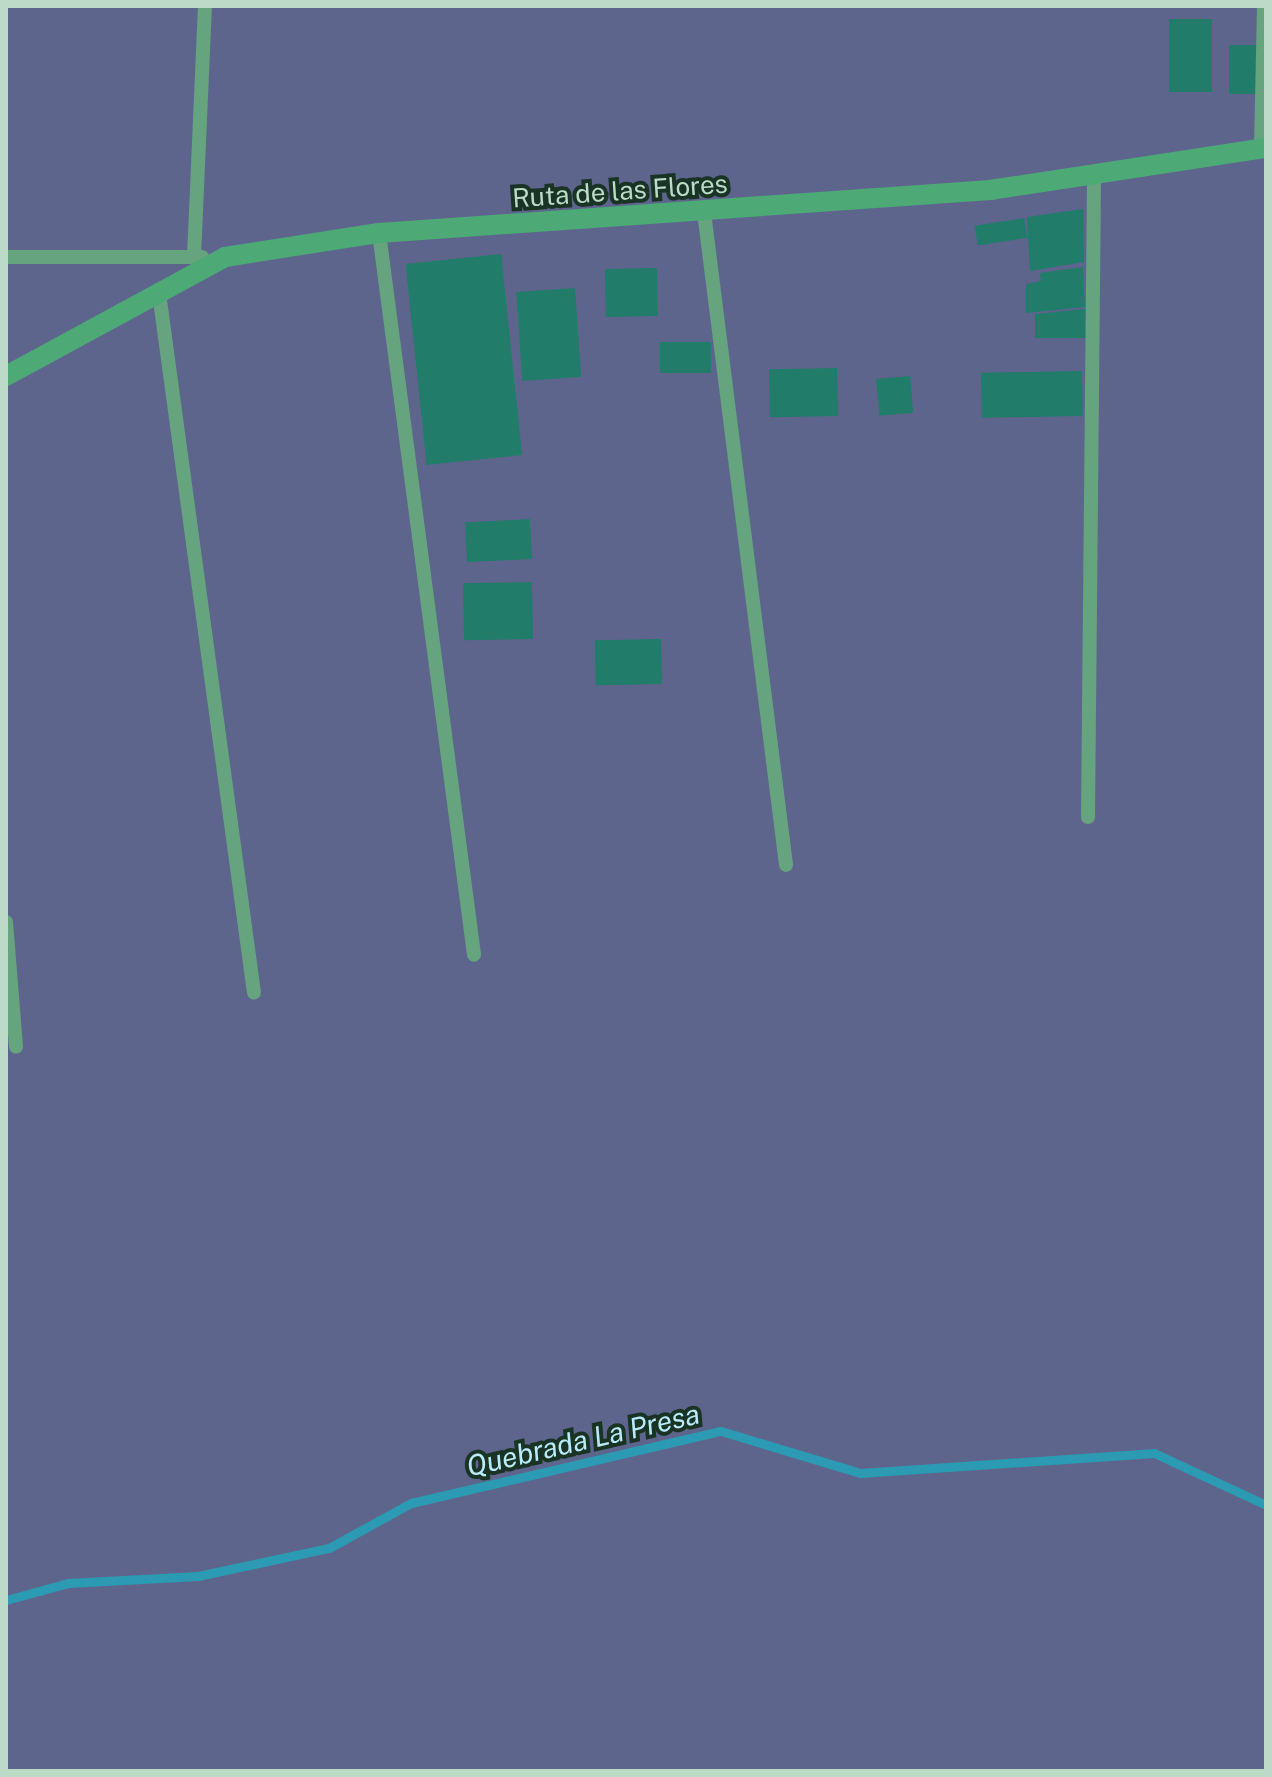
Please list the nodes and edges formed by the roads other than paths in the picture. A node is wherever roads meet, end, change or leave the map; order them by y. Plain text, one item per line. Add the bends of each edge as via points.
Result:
1 (205, 6) edge
2 (1264, 6) edge
3 (1263, 148) edge
4 (1094, 178) junction
5 (704, 212) junction
6 (379, 233) junction
7 (6, 257) edge
8 (194, 257) junction
9 (225, 257) junction
10 (159, 293) junction
11 (6, 376) edge
12 (1088, 817) dead end
13 (786, 865) dead end
14 (6, 922) edge
15 (474, 955) dead end
16 (254, 993) dead end
17 (16, 1047) dead end

1 - 8 street
2 - 3 street
3 - 4 main road, Ruta de las Flores
4 - 5 main road, Ruta de las Flores
4 - 12 street
5 - 6 main road, Ruta de las Flores
5 - 13 street
6 - 9 main road, Ruta de las Flores
6 - 15 street
7 - 8 street
8 - 9 street
9 - 10 main road, Ruta de las Flores
10 - 11 main road, Ruta de las Flores
10 - 16 street
14 - 17 street

